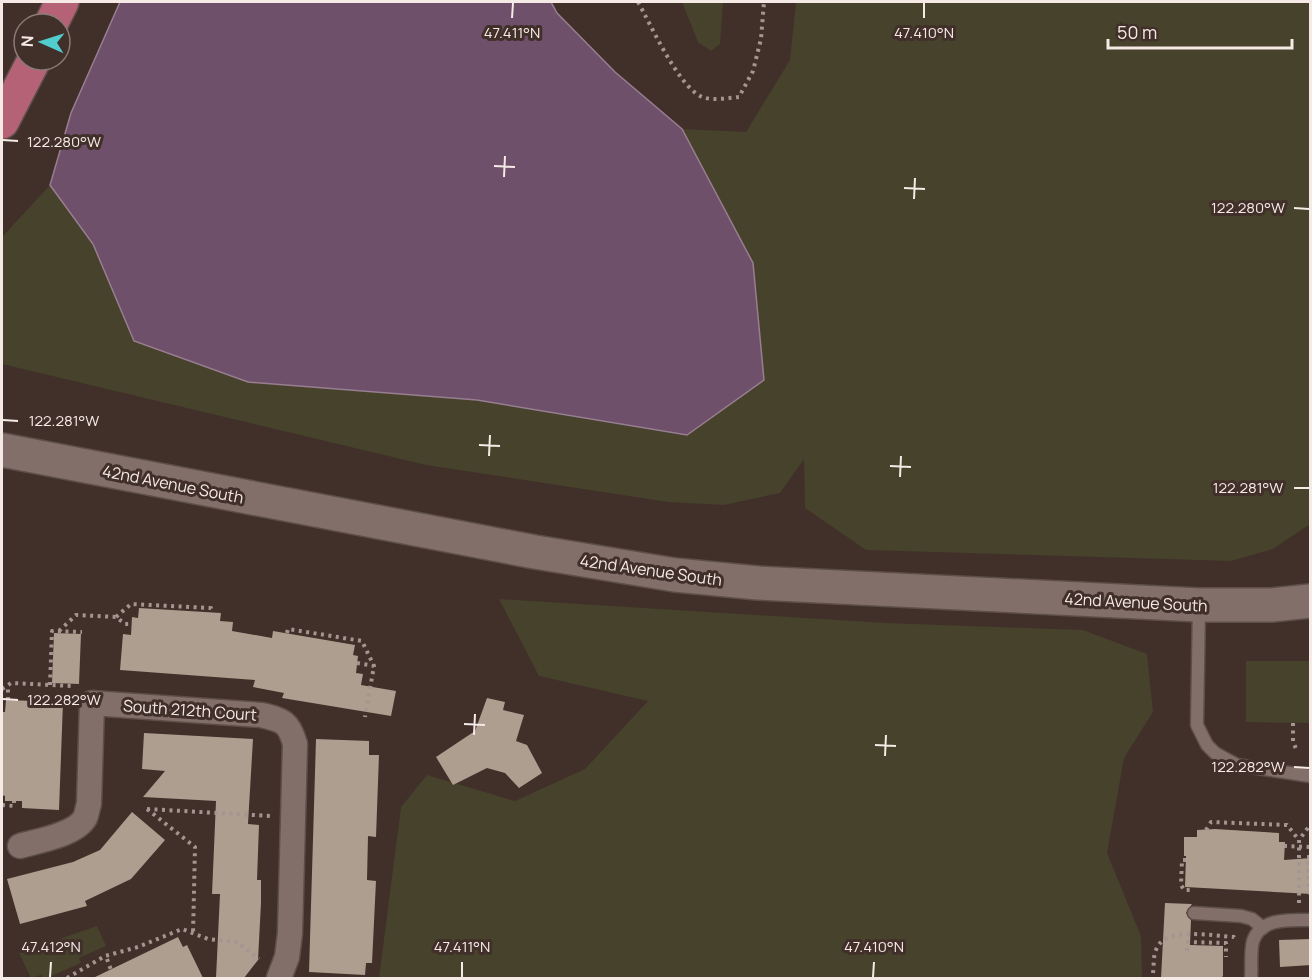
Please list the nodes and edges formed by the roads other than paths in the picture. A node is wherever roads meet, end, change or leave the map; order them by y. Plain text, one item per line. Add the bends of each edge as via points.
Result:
1 (28, 72) edge
2 (2, 122) edge
3 (2, 450) edge
4 (1311, 601) edge
5 (1199, 605) junction
6 (1311, 776) edge
7 (20, 846) dead end
8 (1194, 913) dead end
9 (1311, 920) edge
10 (1263, 928) junction
11 (279, 978) edge
12 (1251, 978) edge

1 - 2 main road
3 - 5 street, 42nd Avenue South via 675,575 758,583
4 - 5 street, 42nd Avenue South
5 - 6 lane via 1197,725 1207,745 1237,765
7 - 11 street, South 212th Court via 60,834 84,819 89,804 92,704 279,719 291,728 295,744 290,933
8 - 10 lane via 1241,916
9 - 10 lane via 1282,920
10 - 12 lane via 1253,941

